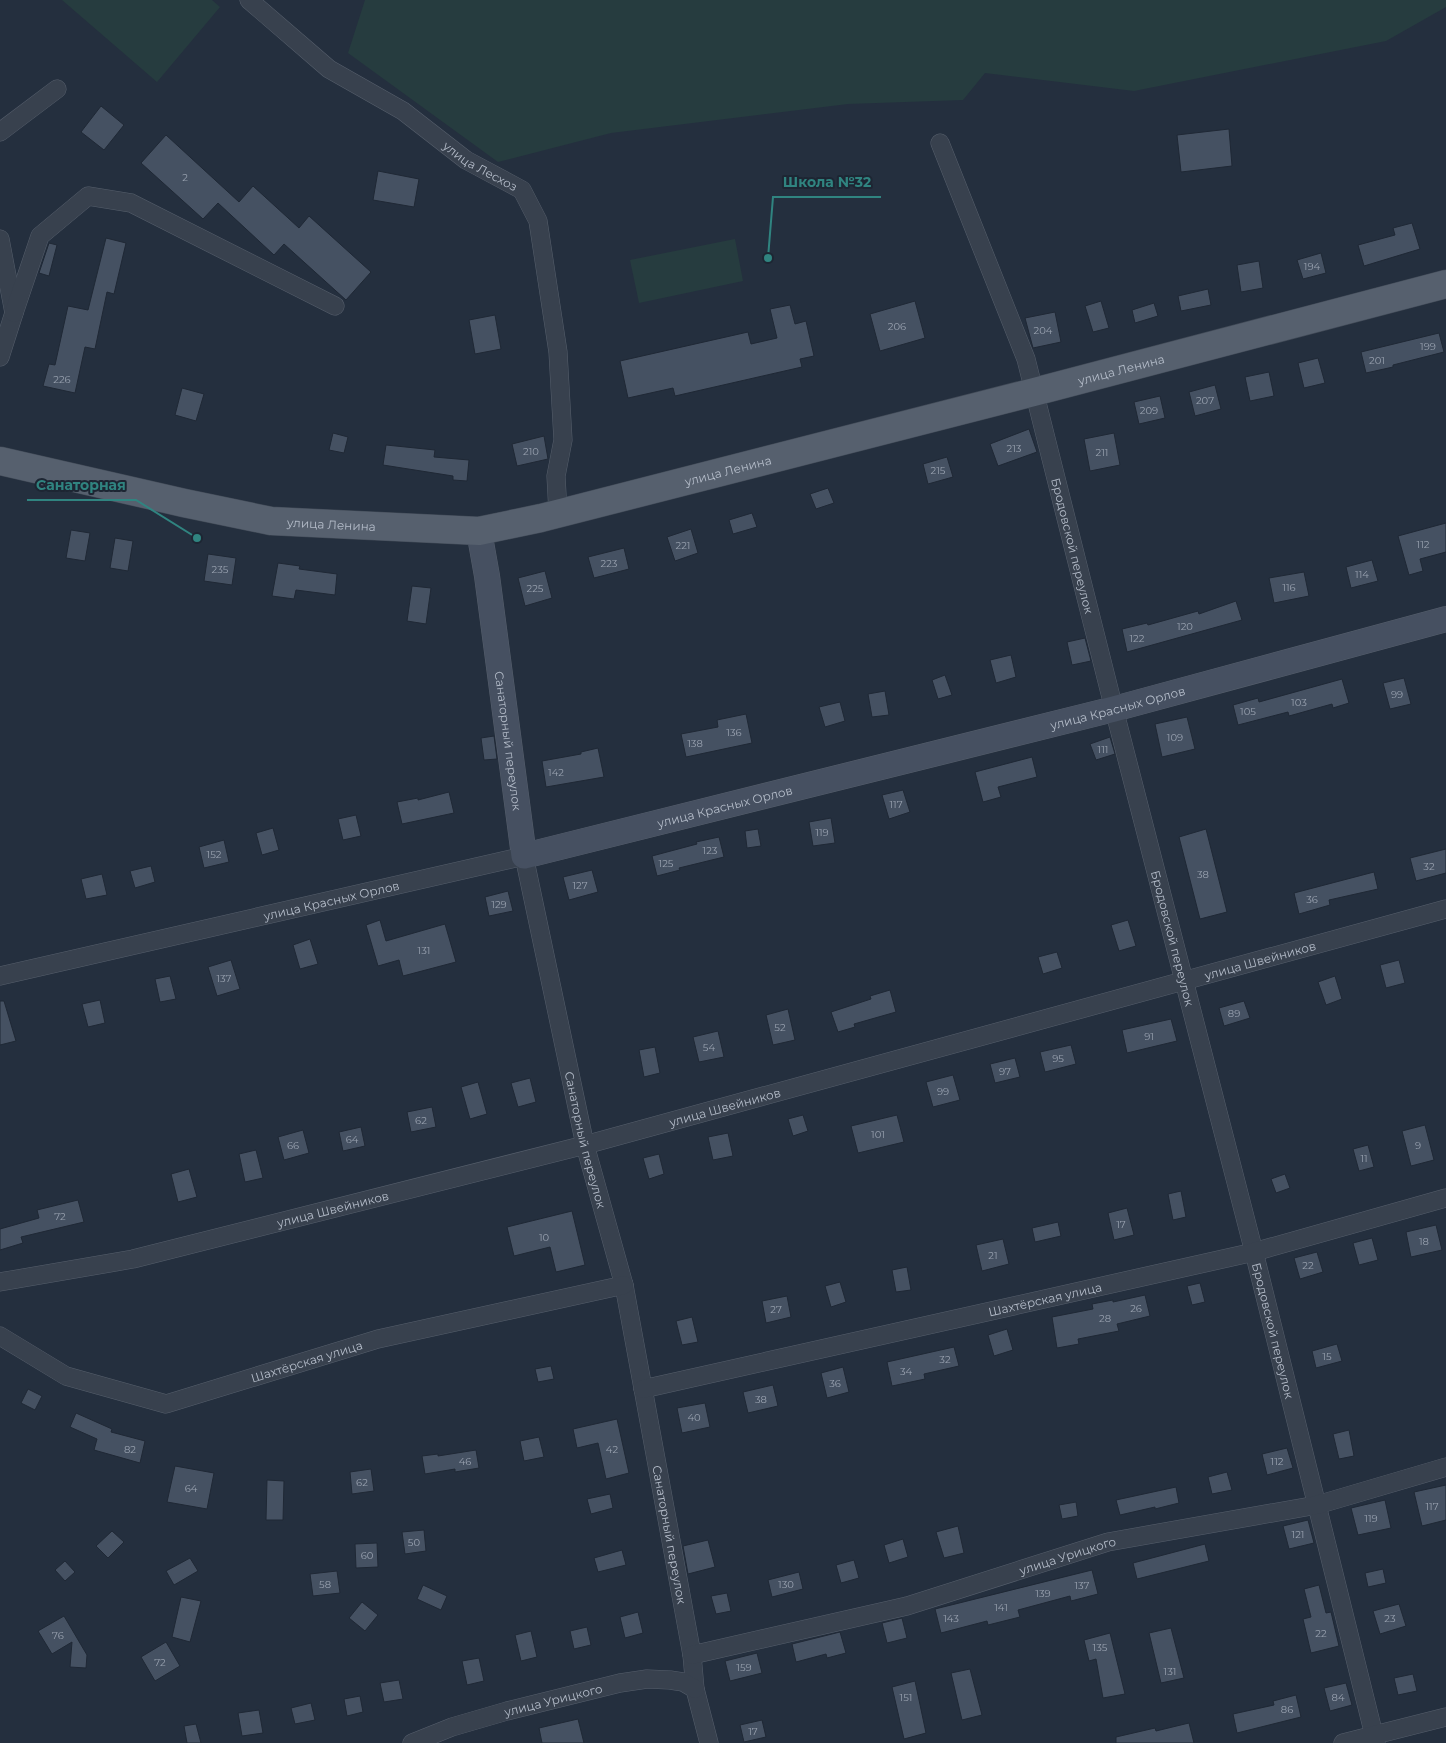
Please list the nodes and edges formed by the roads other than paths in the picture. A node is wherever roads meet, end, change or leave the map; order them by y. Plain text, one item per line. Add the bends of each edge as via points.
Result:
1 (249, 0) edge
2 (57, 89) dead end
3 (0, 132) edge
4 (940, 143) dead end
5 (0, 239) edge
6 (1446, 284) edge
7 (335, 306) dead end
8 (14, 313) junction
9 (0, 357) edge
10 (1034, 392) junction
11 (0, 461) edge
12 (558, 513) junction
13 (479, 531) junction
14 (1446, 619) edge
15 (1114, 709) junction
16 (524, 856) junction
17 (1446, 909) edge
18 (0, 976) edge
19 (1184, 980) junction
20 (585, 1145) junction
21 (1446, 1198) edge
22 (1254, 1252) junction
23 (0, 1282) edge
24 (624, 1285) junction
25 (0, 1336) edge
26 (643, 1389) junction
27 (1446, 1467) edge
28 (1317, 1505) junction
29 (692, 1655) junction
30 (695, 1689) junction
31 (1446, 1717) edge
32 (1375, 1739) edge
33 (412, 1743) edge
34 (709, 1743) edge
35 (1343, 1743) edge

1 - 12 street, улица Лесхоз via 329,68 403,111 466,160 522,190 538,220 558,352 563,440 556,476
2 - 3 street
4 - 10 street, Бродовской переулок via 1026,359
5 - 8 street
6 - 10 main road, улица Ленина
7 - 8 street via 131,204 88,196 40,236
8 - 9 street
10 - 12 main road, улица Ленина
10 - 15 street, Бродовской переулок
11 - 13 main road, улица Ленина via 271,521
12 - 13 main road, улица Ленина
13 - 16 street, Санаторный переулок
14 - 15 street, улица Красных Орлов
15 - 16 street, улица Красных Орлов
15 - 19 street, Бродовской переулок
16 - 18 street, улица Красных Орлов
16 - 20 street, Санаторный переулок
17 - 19 street, улица Швейников
19 - 20 street, улица Швейников
19 - 22 street, Бродовской переулок
20 - 23 street, улица Швейников via 133,1259
20 - 24 street, Санаторный переулок
21 - 22 street, Шахтёрская улица
22 - 26 street, Шахтёрская улица
22 - 28 street, Бродовской переулок
24 - 25 street, Шахтёрская улица via 378,1339 166,1404 66,1376
24 - 26 street, Санаторный переулок
26 - 29 street, Санаторный переулок
27 - 28 street, улица Урицкого
28 - 29 street, улица Урицкого via 1108,1542 907,1606
28 - 32 street, Бродовской переулок
29 - 30 street, Санаторный переулок
30 - 33 street, улица Урицкого via 683,1682 670,1680 620,1683 498,1713
30 - 34 street, Санаторный переулок
31 - 32 street
32 - 35 street

